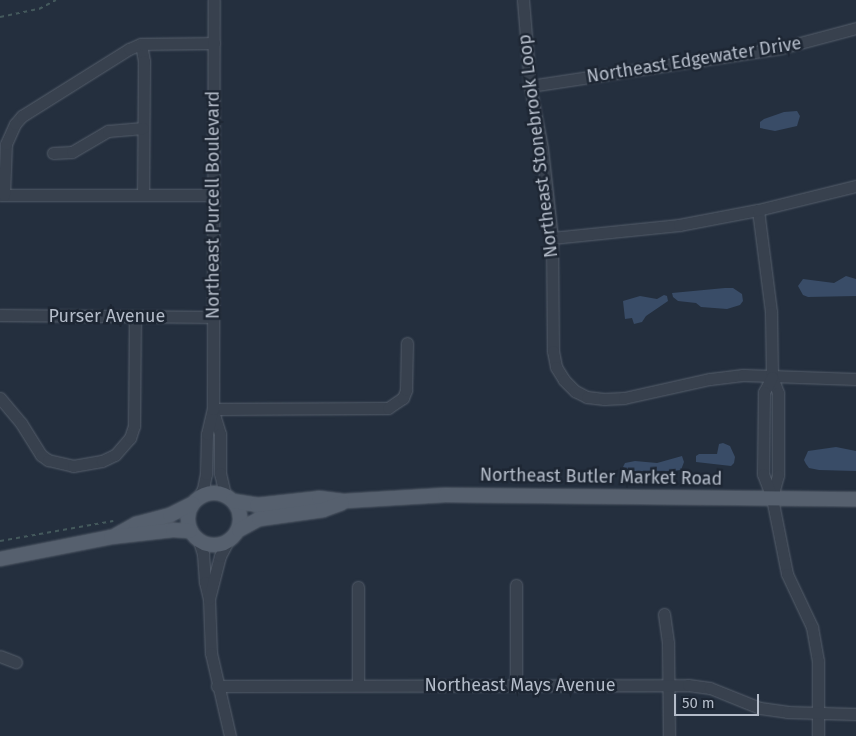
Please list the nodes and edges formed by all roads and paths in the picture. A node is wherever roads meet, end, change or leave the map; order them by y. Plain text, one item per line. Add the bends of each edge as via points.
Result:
1 (56, 0) edge
2 (214, 0) edge
3 (523, 0) edge
4 (0, 18) edge
5 (856, 28) edge
6 (214, 43) junction
7 (141, 44) junction
8 (530, 86) junction
9 (144, 128) junction
10 (53, 153) dead end
11 (856, 186) edge
12 (143, 194) junction
13 (2, 195) edge
14 (213, 195) junction
15 (758, 210) junction
16 (552, 238) junction
17 (0, 316) edge
18 (134, 317) junction
19 (213, 317) junction
20 (407, 343) dead end
21 (772, 377) junction
22 (856, 378) edge
23 (0, 398) edge
24 (213, 409) junction
25 (229, 498) junction
26 (772, 498) junction
27 (856, 498) edge
28 (195, 501) junction
29 (345, 501) junction
30 (117, 521) dead end
31 (238, 530) junction
32 (195, 536) junction
33 (111, 537) junction
34 (0, 541) edge
35 (227, 542) junction
36 (0, 559) edge
37 (516, 585) dead end
38 (358, 587) dead end
39 (209, 599) junction
40 (664, 614) dead end
41 (0, 656) edge
42 (16, 662) dead end
43 (358, 685) junction
44 (516, 685) junction
45 (668, 685) junction
46 (216, 686) junction
47 (818, 714) junction
48 (856, 714) edge
49 (230, 736) edge
50 (668, 736) edge
51 (818, 736) edge

1 - 4 path via 39,9
2 - 6 street, Northeast Purcell Boulevard
3 - 8 street, Northeast Stonebrook Loop
5 - 8 street, Northeast Edgewater Drive via 781,48
6 - 7 street
6 - 14 street, Northeast Purcell Boulevard
7 - 9 street
7 - 13 street via 32,110 15,124 4,155
8 - 16 street, Northeast Stonebrook Loop via 542,148
9 - 10 street via 108,131 72,152
9 - 12 street
11 - 15 street
12 - 13 street
12 - 14 street
14 - 19 street, Northeast Purcell Boulevard
15 - 16 street via 659,228
15 - 21 street via 771,312
16 - 21 street, Northeast Stonebrook Loop via 553,351 556,367 574,391 604,399 624,398 710,379 743,375
17 - 18 street, Purser Avenue
18 - 19 street, Purser Avenue
18 - 23 street via 134,426 130,438 115,455 102,461 72,466 48,460
19 - 24 street, Northeast Purcell Boulevard
20 - 24 street via 406,390 403,398 388,408
21 - 22 street, Northeast Stonebrook Loop
21 - 26 street via 778,393 778,475
24 - 25 street, Northeast Purcell Boulevard via 220,434 220,474
24 - 28 street, Northeast Purcell Boulevard via 207,434 206,474 203,489
25 - 28 main road via 214,492
25 - 29 main road, Northeast Butler Market Road via 257,505 319,498
25 - 31 main road via 240,512
26 - 27 main road, Northeast Butler Market Road
26 - 29 main road, Northeast Butler Market Road via 445,495
26 - 47 street via 788,574 812,627 818,661
28 - 32 main road via 187,520
28 - 33 main road via 170,515 136,524
29 - 31 main road, Northeast Butler Market Road via 323,510 259,519
30 - 34 path
31 - 35 main road
32 - 33 main road via 173,530
32 - 35 main road via 213,546
32 - 39 street via 203,554
33 - 36 main road
35 - 39 street
37 - 44 street
38 - 43 street
39 - 46 street via 210,653
40 - 45 street
41 - 42 street
43 - 44 street, Northeast Mays Avenue
43 - 46 street, Northeast Mays Avenue
44 - 45 street, Northeast Mays Avenue
45 - 47 street, Northeast Mays Avenue via 710,688 760,708
45 - 50 street
46 - 49 street
47 - 48 street, Northeast Mays Avenue
47 - 51 street

